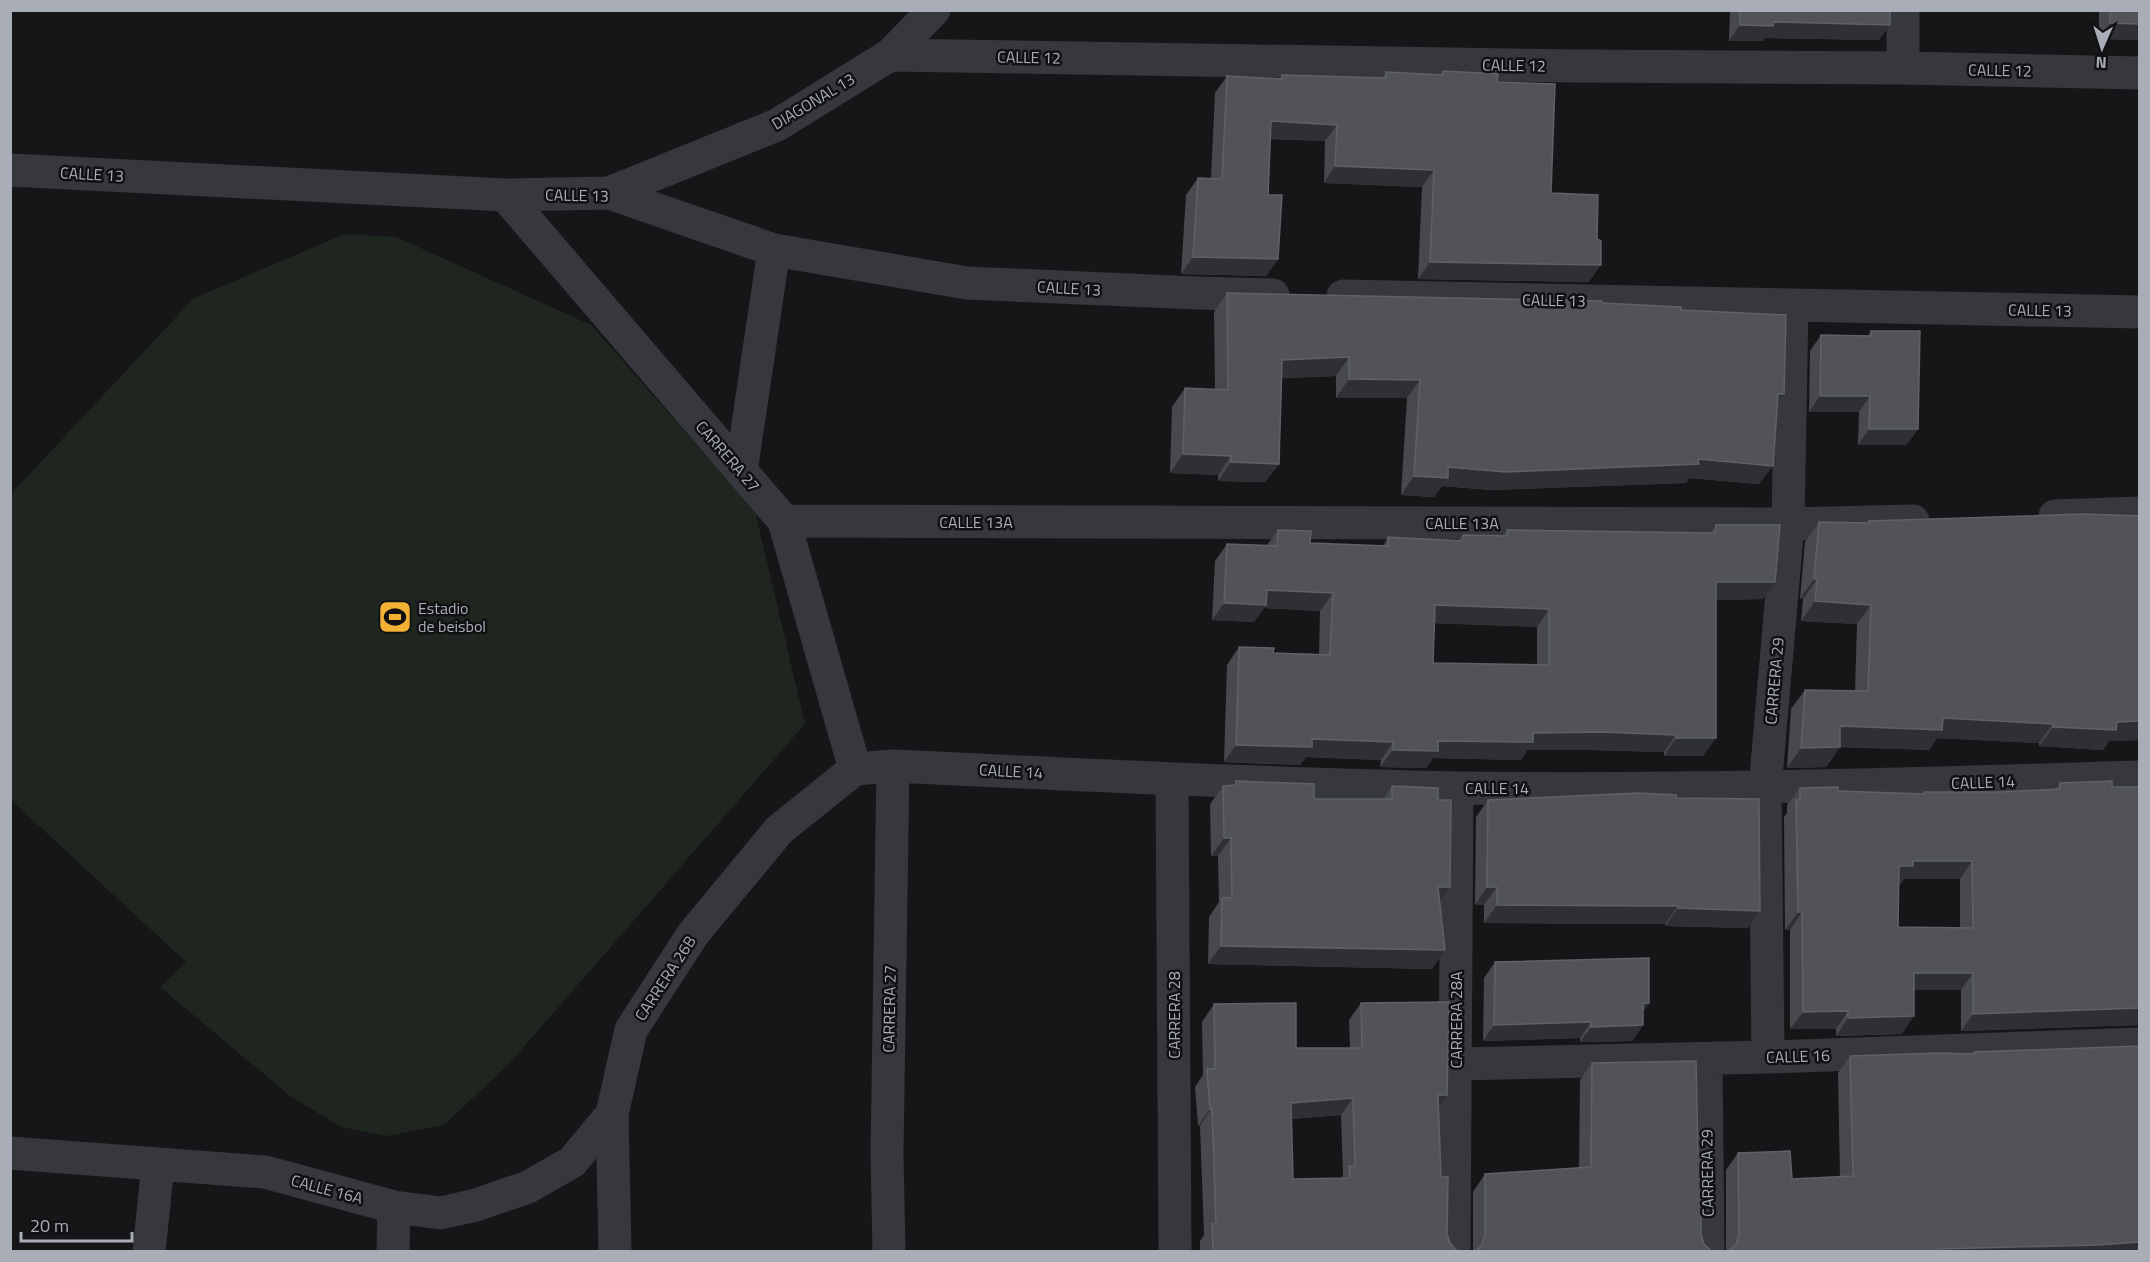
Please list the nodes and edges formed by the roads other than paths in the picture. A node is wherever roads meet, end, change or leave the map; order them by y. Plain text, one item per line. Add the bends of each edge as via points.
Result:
1 (934, 10) edge
2 (1903, 10) edge
3 (890, 55) junction
4 (1903, 68) junction
5 (2139, 73) edge
6 (10, 170) edge
7 (609, 193) junction
8 (505, 195) junction
9 (774, 250) junction
10 (1792, 306) junction
11 (2139, 312) edge
12 (741, 471) junction
13 (2139, 513) edge
14 (2022, 517) edge
15 (1940, 520) edge
16 (784, 521) junction
17 (1788, 525) junction
18 (893, 766) junction
19 (855, 769) junction
20 (2139, 777) edge
21 (1172, 779) junction
22 (1457, 788) junction
23 (1765, 788) junction
24 (2139, 1044) edge
25 (1768, 1057) junction
26 (1706, 1059) junction
27 (1456, 1064) junction
28 (612, 1114) junction
29 (10, 1153) edge
30 (158, 1164) junction
31 (394, 1207) junction
32 (149, 1251) edge
33 (393, 1251) edge
34 (615, 1251) edge
35 (889, 1251) edge
36 (1175, 1251) edge
37 (1454, 1251) edge
38 (1708, 1251) edge

1 - 3 street, DIAGONAL 13
2 - 4 street
3 - 4 street, CALLE 12
3 - 7 street, DIAGONAL 13 via 777,125
4 - 5 street, CALLE 12
6 - 8 street, CALLE 13
7 - 8 street, CALLE 13
7 - 9 street, CALLE 13
8 - 12 street, CARRERA 27
9 - 10 street, CALLE 13 via 967,283 1197,293
9 - 12 street
10 - 11 street, CALLE 13
10 - 17 street, CARRERA 29
12 - 16 street, CARRERA 27
13 - 14 street
15 - 17 street, CALLE 13A
16 - 17 street, CALLE 13A
16 - 19 street, CARRERA 27
17 - 23 street, CARRERA 29
18 - 19 street, CALLE 14
18 - 21 street, CALLE 14
18 - 35 street, CARRERA 27 via 886,1153
19 - 28 street, CARRERA 26B via 779,830 693,934 631,1030
20 - 23 street, CALLE 14
21 - 22 street, CALLE 14
21 - 36 street, CARRERA 28
22 - 23 street, CALLE 14
22 - 27 street, CARRERA 28A
23 - 25 street, CARRERA 29
24 - 25 street, CALLE 16
25 - 26 street, CALLE 16
26 - 27 street, CALLE 16
26 - 38 street, CARRERA 29
27 - 37 street, CARRERA 28A
28 - 31 street, CALLE 16A via 572,1162 528,1187 441,1213
28 - 34 street, CARRERA 26B
29 - 30 street, CALLE 16A
30 - 31 street, CALLE 16A via 265,1172
30 - 32 street
31 - 33 street

